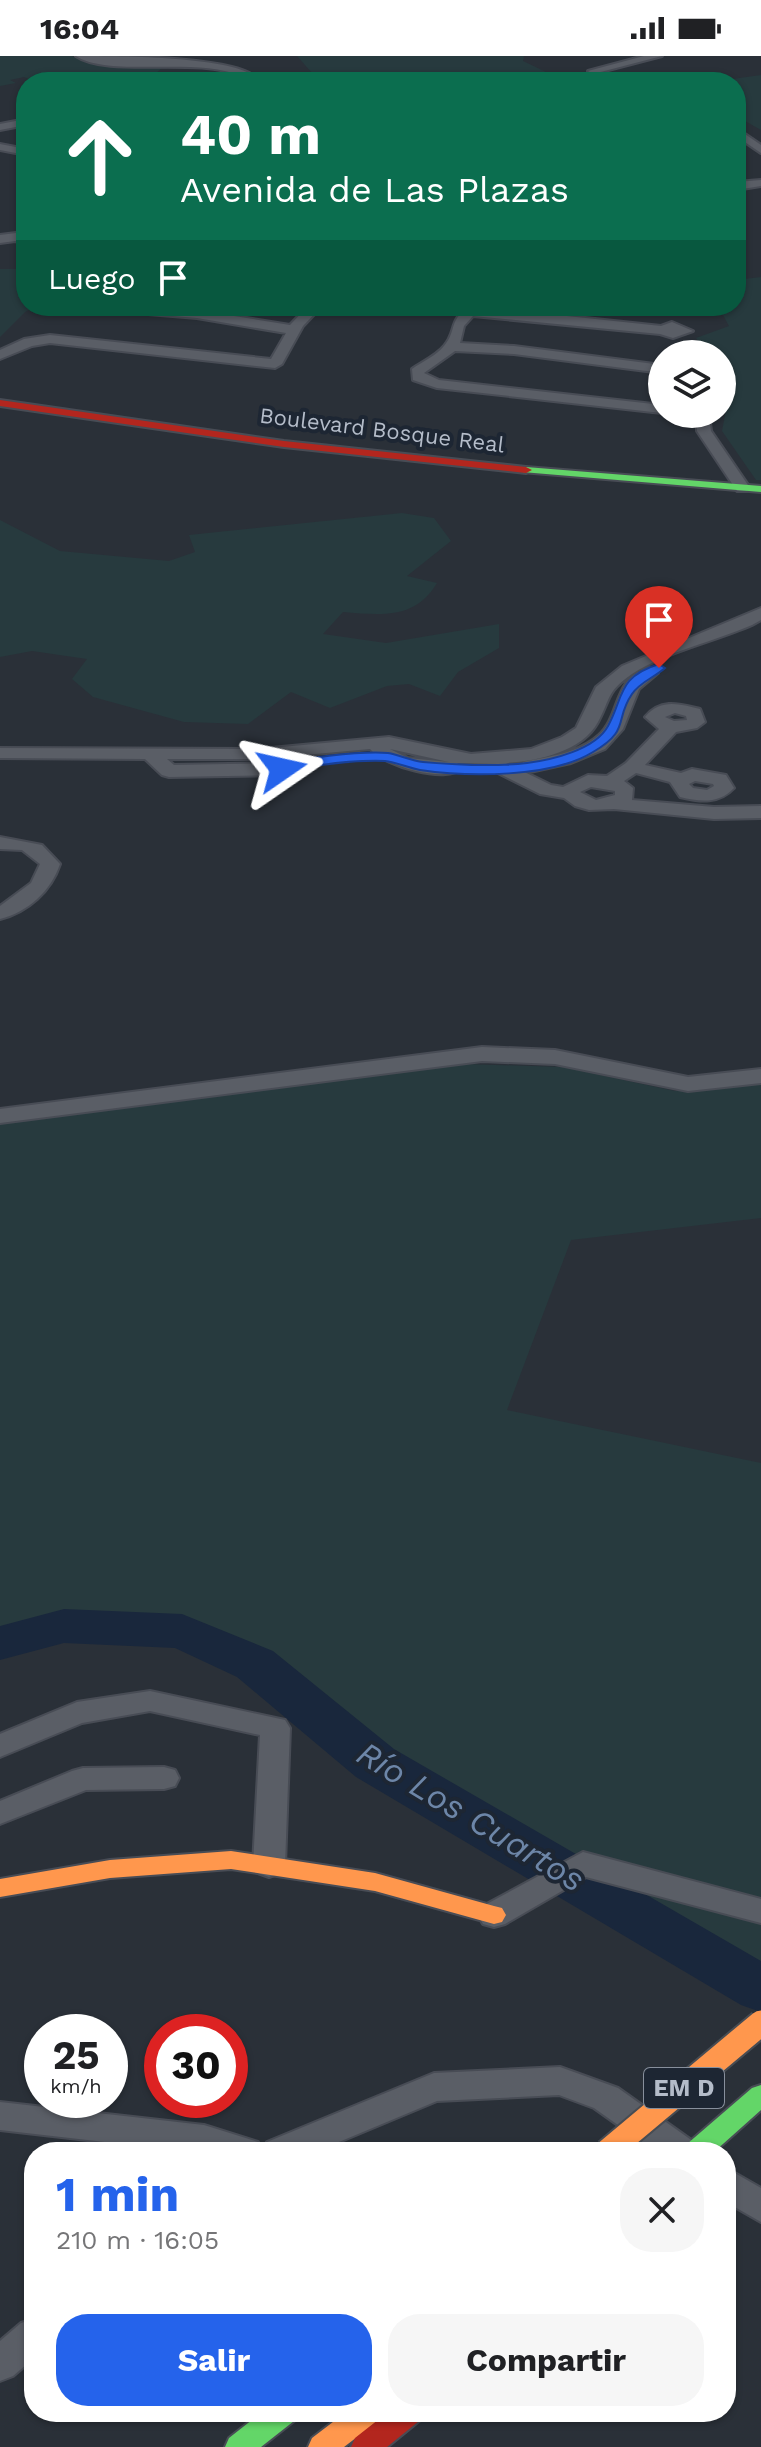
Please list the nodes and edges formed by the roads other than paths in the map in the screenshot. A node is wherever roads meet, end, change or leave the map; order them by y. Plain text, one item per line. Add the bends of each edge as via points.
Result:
1 (81, 56) edge
2 (657, 56) edge
3 (240, 72) edge
4 (608, 72) edge
5 (10, 111) dead end
6 (16, 112) edge
7 (209, 316) edge
8 (306, 316) edge
9 (468, 316) edge
10 (538, 316) edge
11 (294, 330) junction
12 (663, 330) dead end
13 (451, 347) junction
14 (0, 355) edge
15 (648, 367) edge
16 (0, 403) edge
17 (648, 407) edge
18 (0, 420) edge
19 (704, 428) edge
20 (716, 453) junction
21 (466, 470) junction
22 (723, 487) junction
23 (752, 489) edge
24 (761, 500) edge
25 (761, 613) edge
26 (761, 630) edge
27 (671, 727) dead end
28 (388, 750) junction
29 (0, 753) edge
30 (150, 754) junction
31 (301, 755) junction
32 (548, 764) junction
33 (633, 767) junction
34 (503, 768) junction
35 (681, 779) dead end
36 (576, 788) junction
37 (617, 793) junction
38 (761, 812) edge
39 (0, 843) edge
40 (0, 913) edge
41 (761, 1076) edge
42 (0, 1116) edge
43 (0, 1746) edge
44 (164, 1778) dead end
45 (0, 1813) edge
46 (269, 1865) junction
47 (0, 1888) edge
48 (761, 1911) edge
49 (494, 1915) joint
50 (761, 2023) edge
51 (761, 2095) edge
52 (0, 2116) edge
53 (214, 2142) edge
54 (303, 2142) edge
55 (619, 2142) edge
56 (668, 2142) edge
57 (707, 2142) edge
58 (736, 2190) edge
59 (761, 2207) edge
60 (24, 2344) edge
61 (0, 2364) edge
62 (271, 2422) edge
63 (355, 2422) edge
64 (396, 2422) edge
65 (239, 2447) edge
66 (322, 2447) edge
67 (365, 2447) edge

1 - 3 street
2 - 4 street
5 - 6 street
7 - 11 street
8 - 11 street
9 - 13 street via 457,326
10 - 12 street
11 - 14 street via 275,364 50,339
13 - 15 street
13 - 17 street via 417,372 418,377 437,384
16 - 21 main road, Boulevard Bosque Real
18 - 21 main road, Boulevard Bosque Real via 244,452
19 - 20 street
20 - 22 street via 712,461
20 - 23 street
21 - 22 main road, Boulevard Bosque Real
21 - 24 main road, Boulevard Bosque Real
22 - 23 main road, Boulevard Bosque Real
25 - 28 street via 629,668 601,692 594,716 575,738 532,755 473,758 437,754 408,743
26 - 32 street via 644,675 625,693 613,731 588,750
27 - 33 street
28 - 31 street
28 - 34 street via 419,766
29 - 30 street
30 - 31 street
30 - 31 street via 169,771 282,769
32 - 34 street
32 - 36 street
33 - 35 street
33 - 37 street
34 - 36 street via 547,790
36 - 37 street via 583,803
37 - 38 street via 664,810
39 - 40 street via 30,846 50,864 30,895
41 - 42 street via 688,1084 555,1057 482,1054
43 - 46 street via 77,1713 150,1701 275,1728
44 - 45 street via 83,1779
46 - 47 main road via 231,1860 110,1869
46 - 49 main road via 375,1882
48 - 49 street via 583,1864
50 - 55 main road, EM D, bridge
51 - 57 main road, EM D
52 - 53 street
54 - 56 street via 434,2087 560,2081 606,2098
58 - 59 street
60 - 61 street
62 - 65 main road
63 - 66 main road
64 - 67 main road

